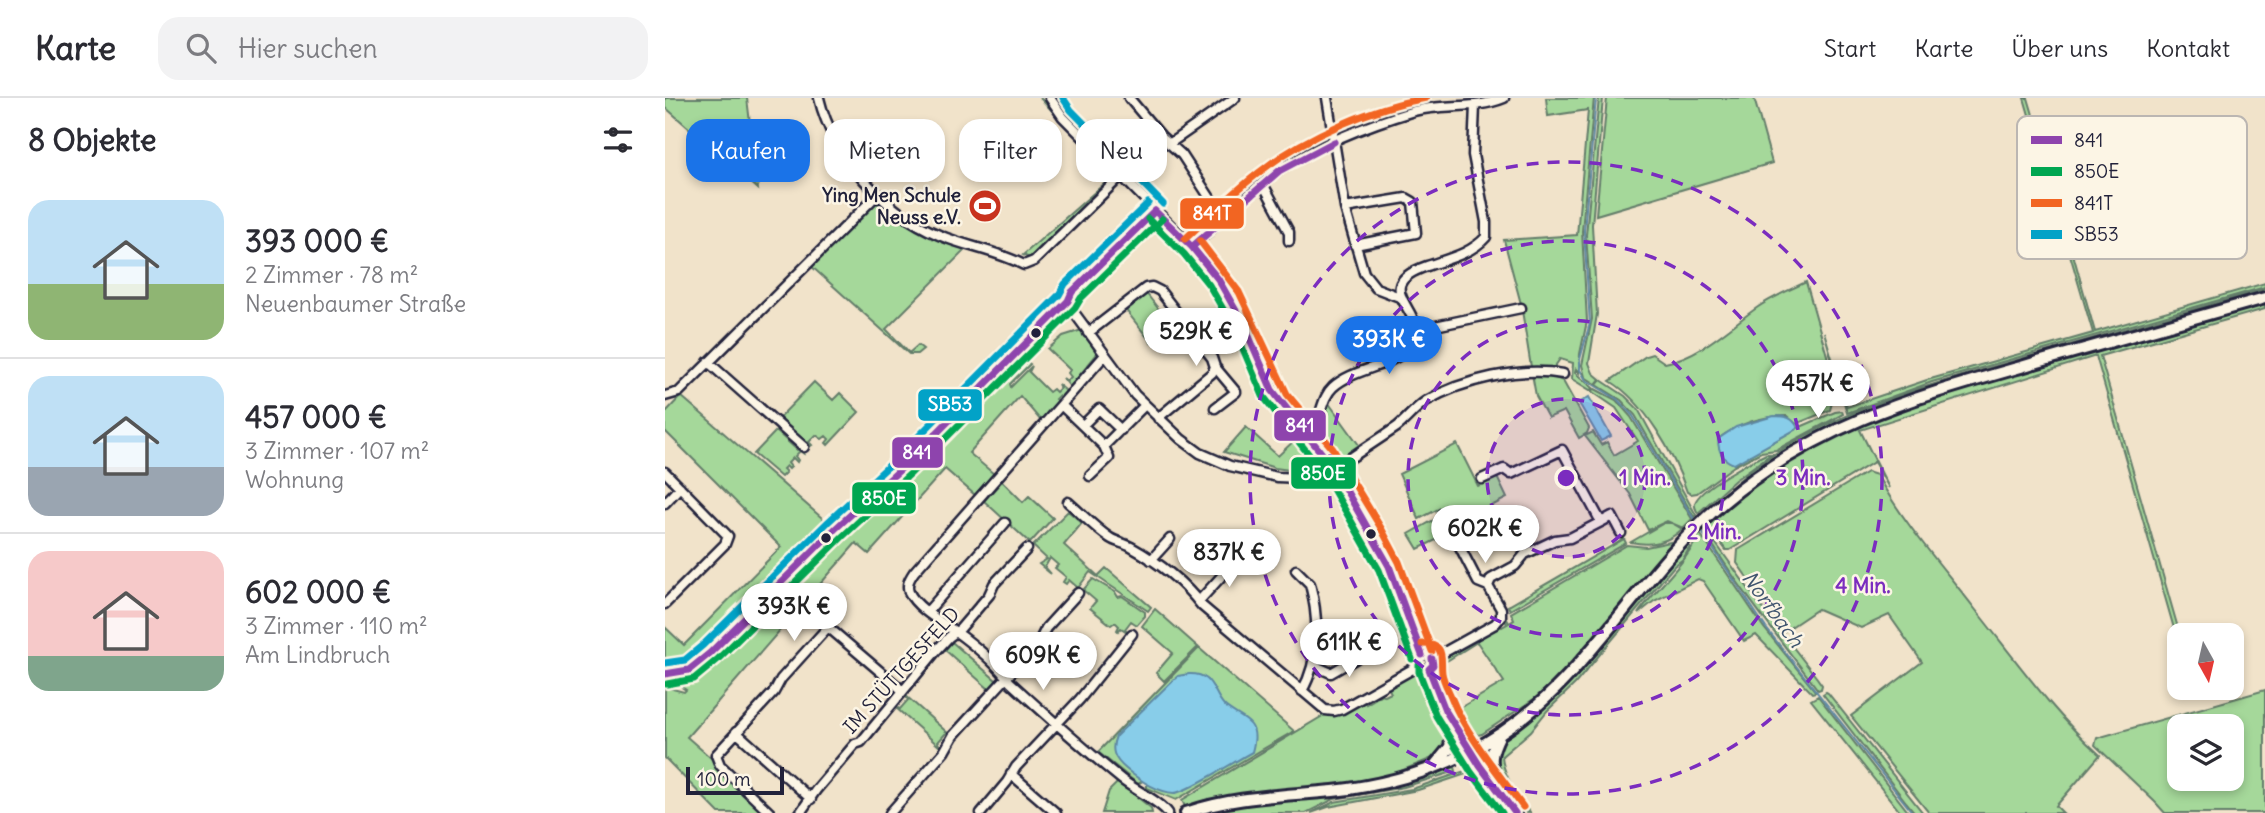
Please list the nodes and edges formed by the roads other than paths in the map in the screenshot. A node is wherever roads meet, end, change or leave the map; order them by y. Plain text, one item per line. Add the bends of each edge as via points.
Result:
1 (819, 98) edge
2 (1050, 98) edge
3 (1129, 98) edge
4 (1235, 98) edge
5 (1327, 98) edge
6 (1504, 98) edge
7 (1459, 102) edge
8 (1475, 105) junction
9 (1076, 130) edge
10 (1334, 142) junction
11 (1170, 144) junction
12 (1115, 182) edge
13 (1127, 182) edge
14 (1263, 184) junction
15 (877, 194) junction
16 (1345, 208) junction
17 (1156, 211) junction
18 (1223, 218) junction
19 (1289, 241) dead end
20 (1355, 246) junction
21 (1192, 247) junction
22 (1402, 298) junction
23 (2265, 298) edge
24 (1521, 308) dead end
25 (1416, 330) junction
26 (1088, 332) junction
27 (1105, 355) junction
28 (708, 362) junction
29 (1215, 367) junction
30 (1563, 374) dead end
31 (669, 396) edge
32 (665, 405) edge
33 (1061, 405) junction
34 (1145, 405) junction
35 (1215, 408) dead end
36 (1159, 418) junction
37 (1083, 425) junction
38 (1121, 430) junction
39 (1307, 434) junction
40 (1104, 446) junction
41 (804, 447) dead end
42 (665, 472) edge
43 (1336, 473) junction
44 (1090, 477) dead end
45 (1482, 479) dead end
46 (680, 487) junction
47 (1068, 502) dead end
48 (665, 503) edge
49 (1443, 514) dead end
50 (1601, 522) junction
51 (1005, 523) dead end
52 (1621, 533) dead end
53 (1170, 539) dead end
54 (1027, 550) dead end
55 (1239, 557) dead end
56 (1151, 560) junction
57 (1296, 570) dead end
58 (1488, 586) junction
59 (1078, 593) dead end
60 (1199, 601) junction
61 (665, 604) edge
62 (928, 611) junction
63 (955, 633) junction
64 (1132, 634) dead end
65 (1381, 644) dead end
66 (1422, 654) junction
67 (1432, 659) junction
68 (1313, 665) junction
69 (1418, 666) junction
70 (1429, 669) junction
71 (1006, 677) junction
72 (903, 691) junction
73 (1303, 691) junction
74 (1057, 723) junction
75 (1453, 723) junction
76 (736, 732) junction
77 (1500, 734) junction
78 (1471, 752) junction
79 (1431, 768) junction
80 (1011, 774) junction
81 (1496, 788) junction
82 (811, 799) junction
83 (771, 813) edge
84 (800, 813) edge
85 (890, 813) edge
86 (981, 813) edge
87 (1056, 813) edge
88 (1168, 813) edge
89 (1186, 813) edge
90 (1515, 813) edge

1 - 15 street via 832,134
2 - 9 street
3 - 11 street
4 - 11 street
5 - 10 street
6 - 8 street
7 - 8 street
7 - 10 street via 1418,110
8 - 22 street via 1473,155 1487,236 1468,251 1406,275 1399,284
10 - 14 street
10 - 16 street
11 - 18 street
12 - 15 street via 1028,265 927,230
13 - 17 street
14 - 18 street
14 - 19 street via 1289,232
15 - 28 street
16 - 20 street
16 - 20 street via 1413,202 1416,233
17 - 21 street
17 - 26 street via 1072,292 1070,307
18 - 21 street
20 - 22 street via 1370,283
21 - 39 street via 1234,304 1272,390
22 - 25 street
23 - 77 main road via 1882,409 1798,449 1714,510 1681,542 1576,669
24 - 25 street
25 - 39 street via 1415,341 1402,354 1331,389 1318,423
26 - 27 street
26 - 29 street via 1146,288 1155,288
27 - 33 street
27 - 34 street
28 - 31 street
28 - 41 street
29 - 35 street via 1236,392
29 - 36 street
30 - 43 street via 1521,372 1437,396
31 - 32 street
33 - 37 street
33 - 62 street via 911,577 910,593
34 - 36 street
34 - 38 street
36 - 43 street via 1191,447 1230,466 1289,479 1324,479
37 - 38 street via 1099,409
37 - 40 street
38 - 40 street
39 - 43 street
40 - 44 street via 1109,458
42 - 46 street
43 - 66 street via 1384,555
45 - 50 street via 1504,469 1511,474 1562,450
46 - 48 street
46 - 61 street via 728,540
47 - 56 street via 1112,539
49 - 58 street via 1478,582
50 - 52 street via 1612,516
50 - 58 street via 1525,554
51 - 62 street, IM STÜTTGESFELD
53 - 56 street
54 - 63 street, IM STÜTTGESFELD
55 - 60 street
56 - 60 street
57 - 68 street via 1311,589 1316,643
58 - 67 street via 1501,609 1499,621
59 - 71 street
60 - 73 street
62 - 63 street
63 - 71 street
63 - 72 street, IM STÜTTGESFELD
64 - 74 street
65 - 68 street via 1331,673
66 - 67 street
66 - 69 street
67 - 70 street
68 - 73 street
69 - 70 street
69 - 73 street via 1336,711 1325,710
70 - 75 street
71 - 74 street
71 - 85 street
72 - 76 street via 828,627
72 - 82 street, IM STÜTTGESFELD
74 - 80 street
74 - 88 street via 1119,778
75 - 78 street
75 - 79 main road via 1450,747
76 - 82 street
76 - 83 street via 716,755 720,765
77 - 78 main road
77 - 81 main road via 1491,758
78 - 79 main road
78 - 81 main road
79 - 89 main road via 1362,786 1230,800
80 - 86 street
80 - 87 street
81 - 90 main road
82 - 84 street, IM STÜTTGESFELD

